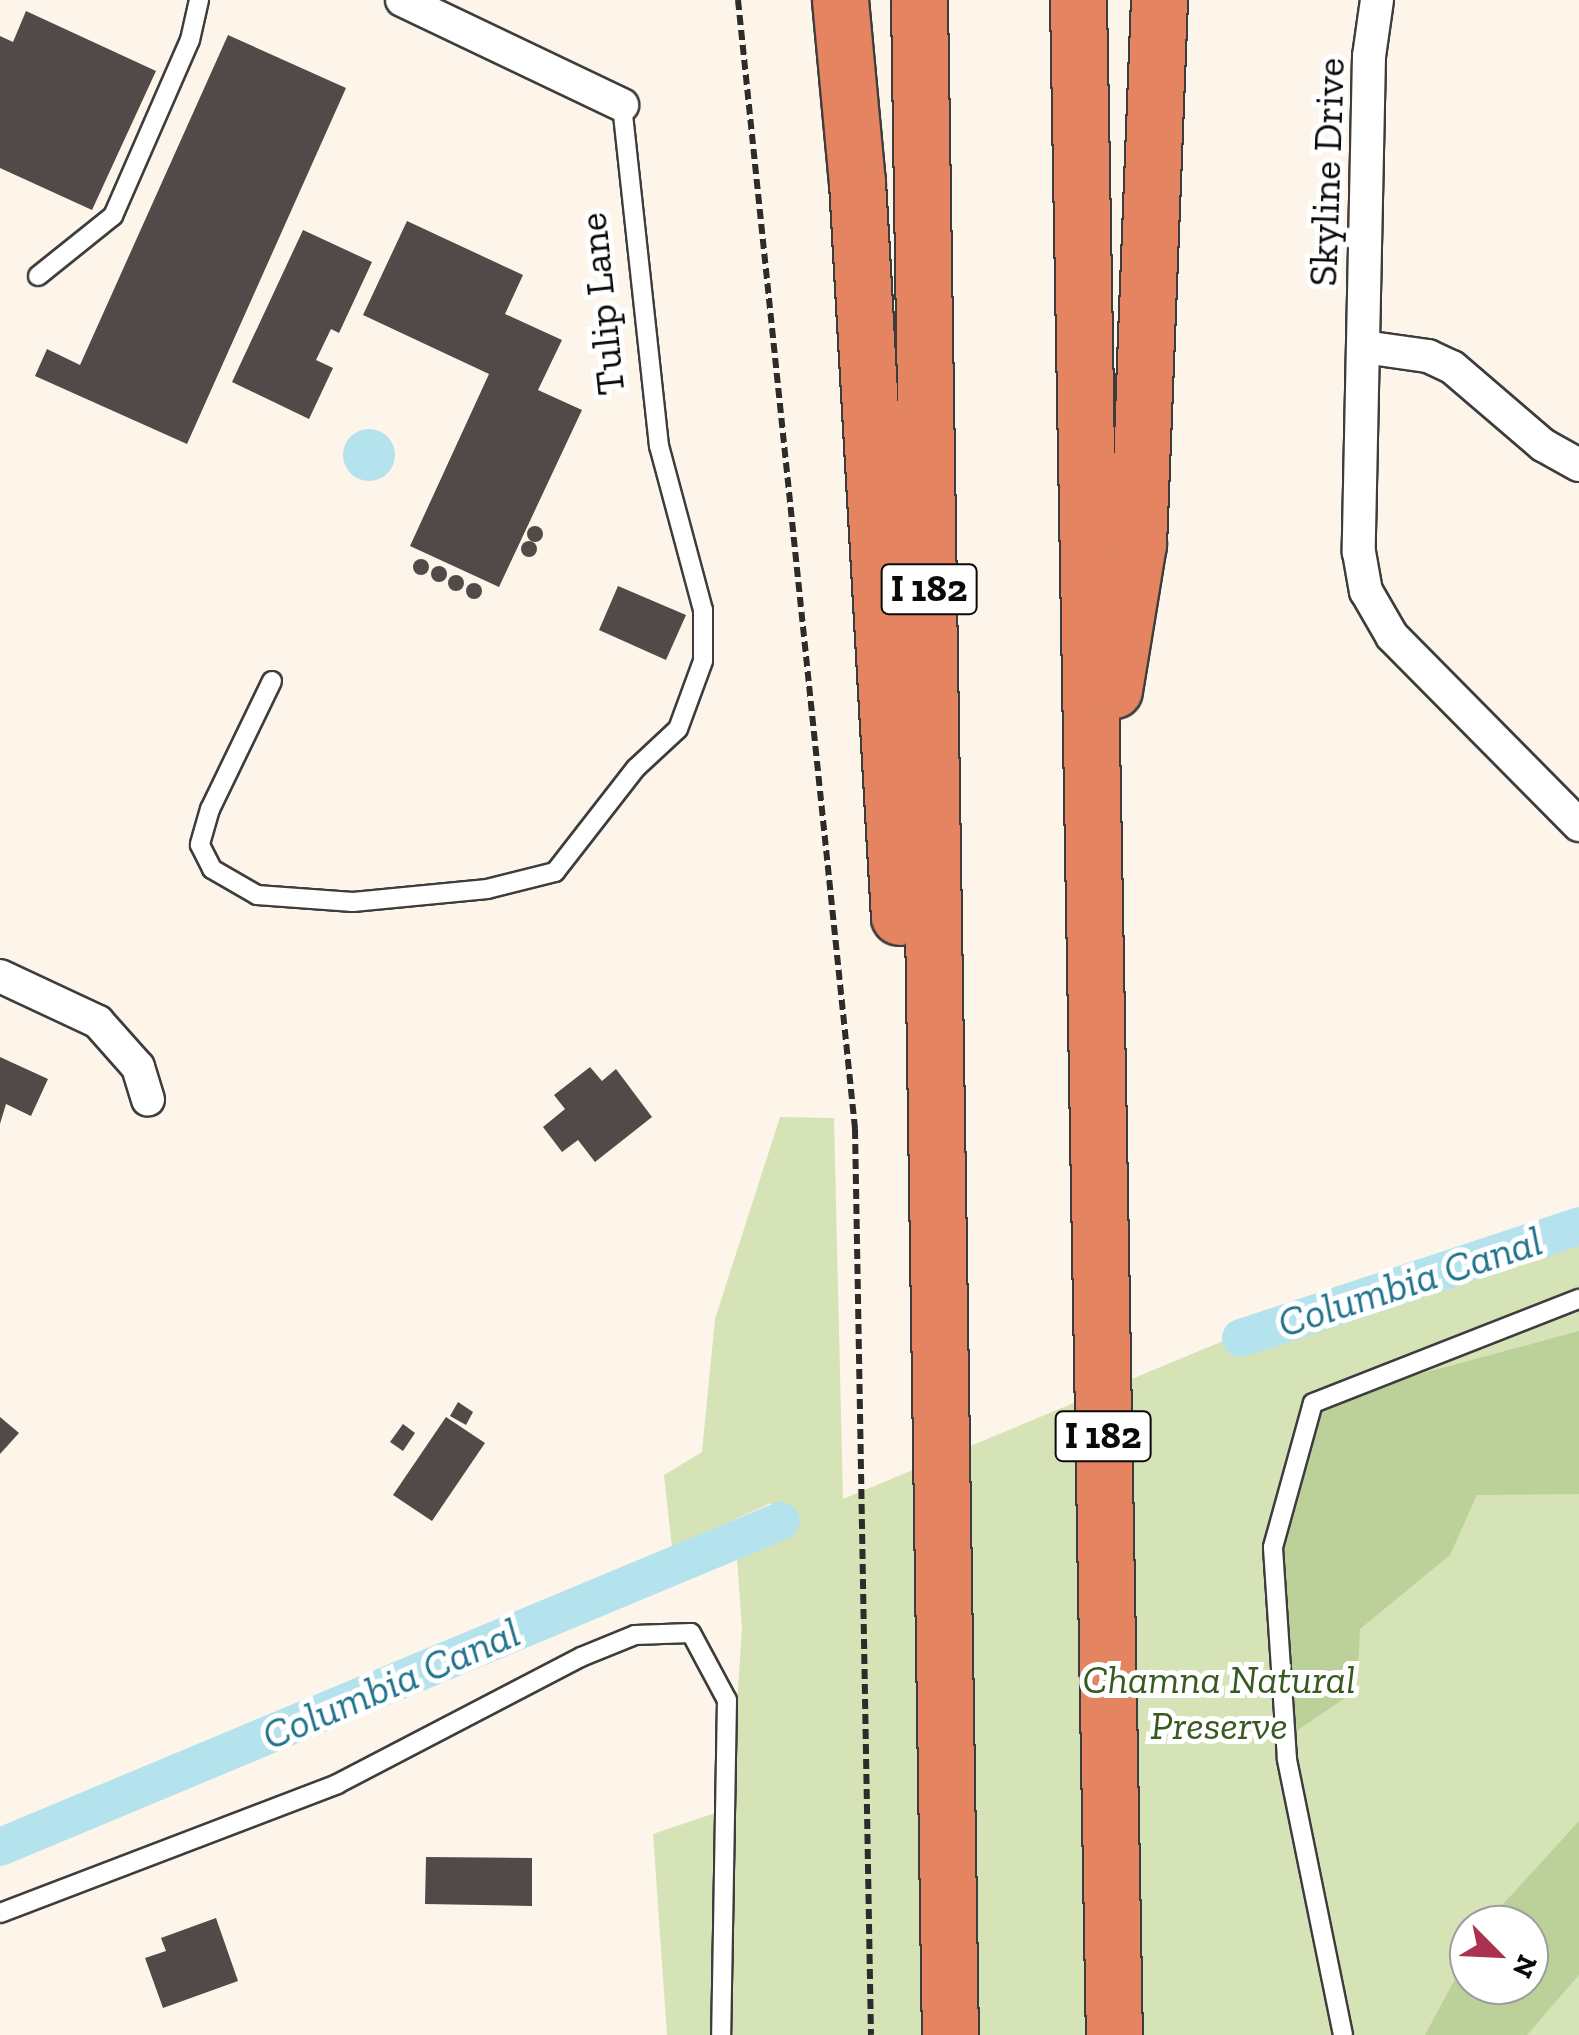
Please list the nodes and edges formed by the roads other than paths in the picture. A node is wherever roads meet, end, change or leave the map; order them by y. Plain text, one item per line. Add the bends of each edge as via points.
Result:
1 (199, 0) edge
2 (402, 0) edge
3 (840, 0) edge
4 (919, 0) edge
5 (1078, 0) edge
6 (1160, 0) edge
7 (1377, 0) edge
8 (622, 105) joint
9 (38, 276) dead end
10 (1364, 346) junction
11 (1579, 465) edge
12 (272, 682) dead end
13 (1579, 825) edge
14 (1090, 836) junction
15 (0, 976) edge
16 (148, 1100) dead end
17 (938, 1177) junction
18 (1579, 1299) edge
19 (0, 1913) edge
20 (720, 2035) edge
21 (950, 2035) edge
22 (1114, 2035) edge
23 (1343, 2035) edge

1 - 9 lane via 190,40 114,216
2 - 8 street, Tulip Lane
3 - 17 highway via 857,182 901,953
4 - 17 highway, I 182
5 - 14 highway, I 182
6 - 14 highway via 1138,544
7 - 10 street, Skyline Drive via 1369,56
8 - 12 lane, Tulip Lane via 659,446 703,610 703,661 678,729 636,768 555,872 487,889 353,902 256,895 212,870 200,845 210,809
10 - 11 street via 1428,356 1452,368 1543,445
10 - 13 street, Skyline Drive via 1359,552 1366,591 1392,636
14 - 22 highway, I 182
15 - 16 street via 98,1022 138,1068
17 - 21 highway, I 182
18 - 23 lane via 1313,1403 1272,1547 1287,1759
19 - 20 lane via 337,1784 617,1642 691,1633 727,1700

